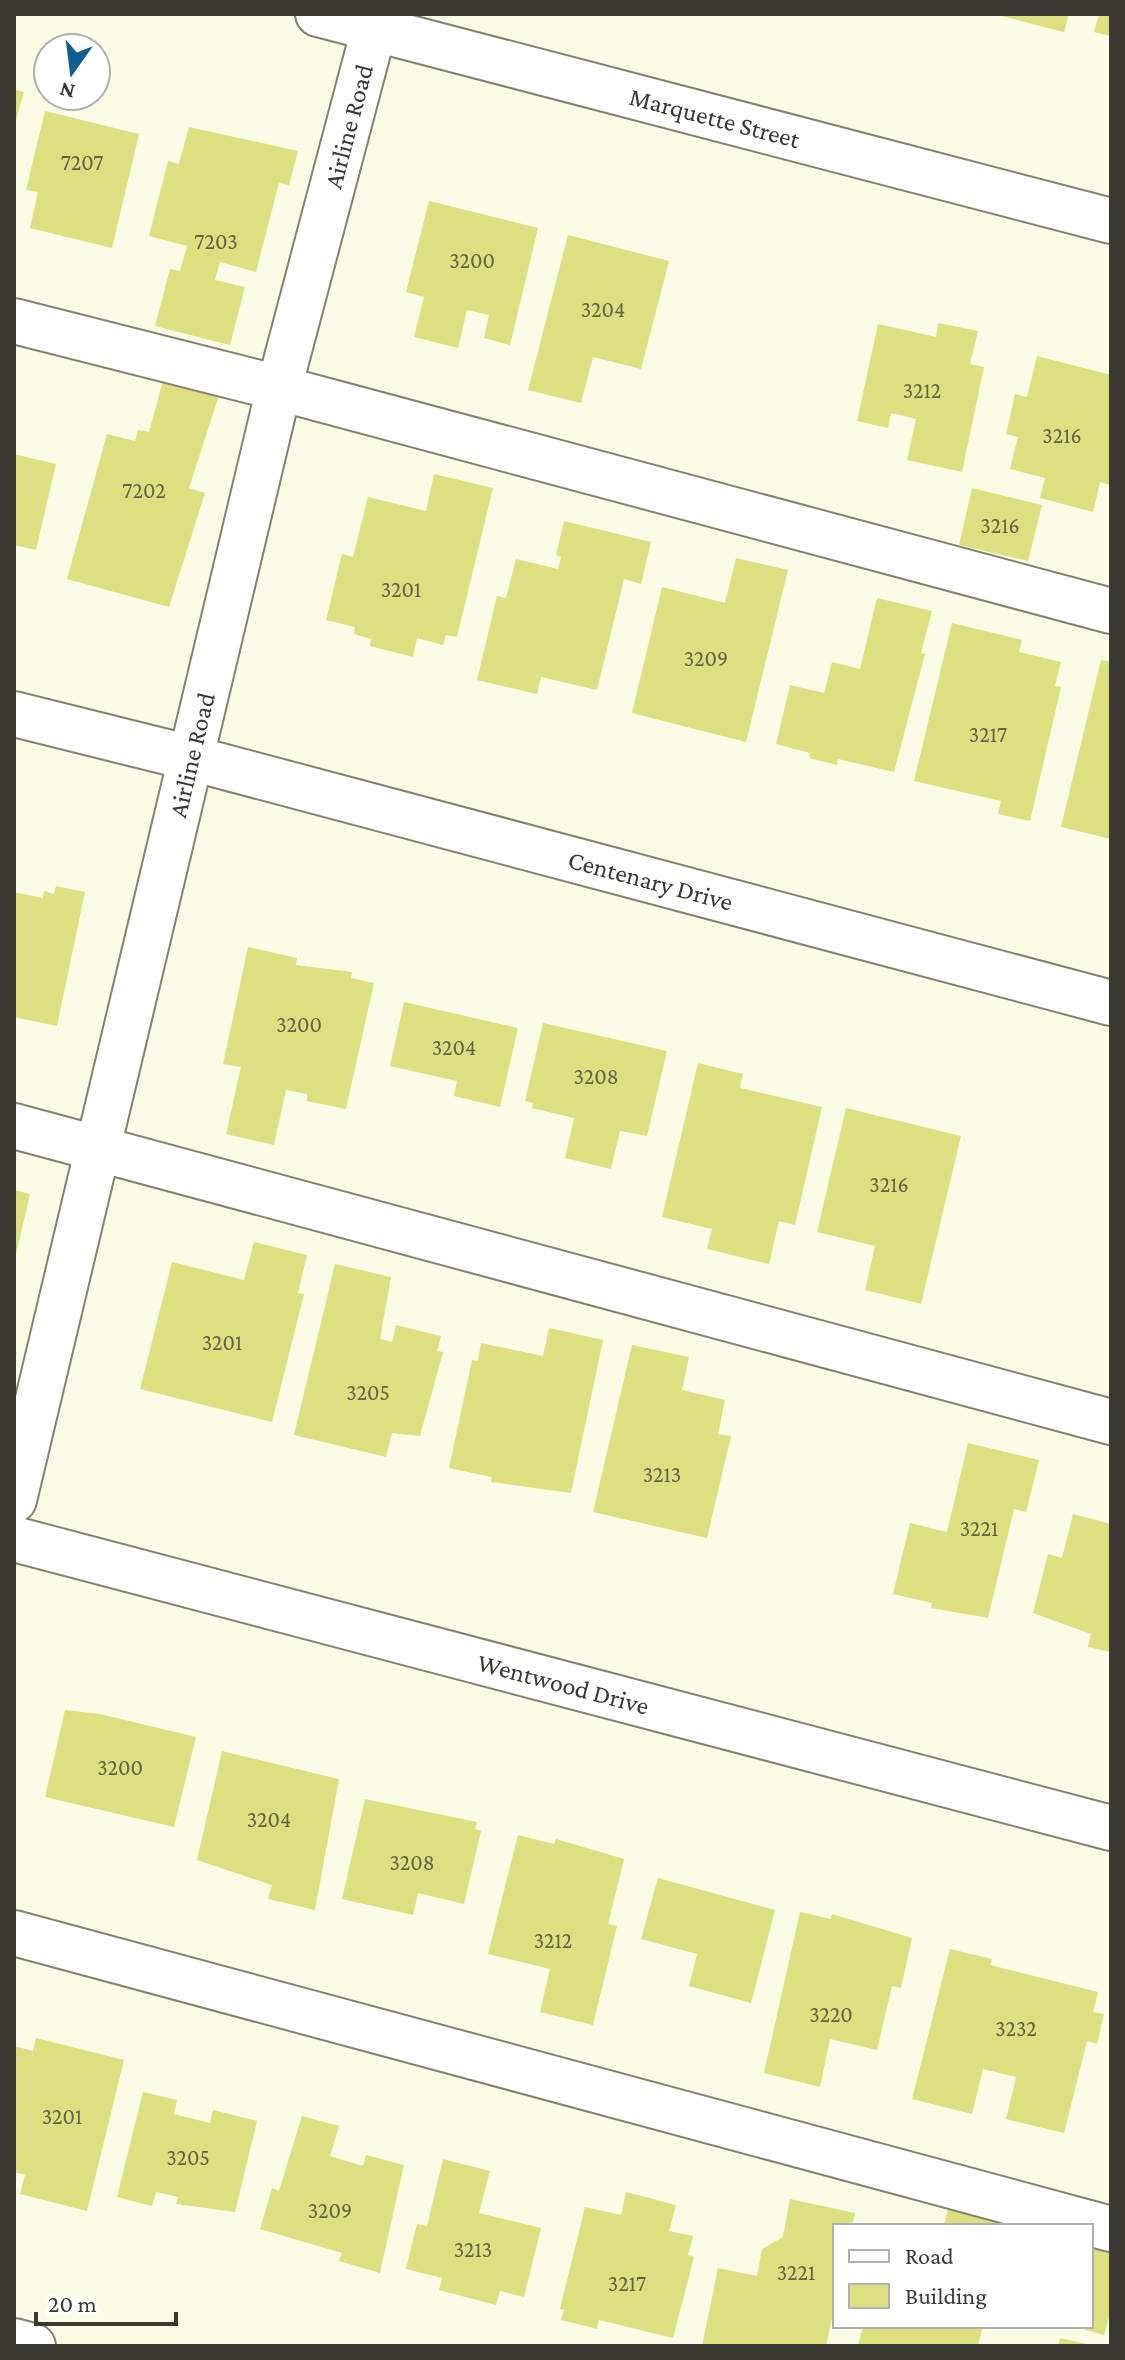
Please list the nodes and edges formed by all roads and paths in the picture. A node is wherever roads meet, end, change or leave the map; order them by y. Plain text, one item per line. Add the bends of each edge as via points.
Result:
1 (318, 14) edge
2 (376, 21) edge
3 (1111, 221) edge
4 (14, 321) edge
5 (279, 388) junction
6 (1111, 611) edge
7 (14, 714) edge
8 (191, 758) junction
9 (1111, 1003) edge
10 (14, 1126) edge
11 (98, 1147) junction
12 (1111, 1422) edge
13 (14, 1500) edge
14 (14, 1539) edge
15 (1111, 1828) edge
16 (14, 1933) edge
17 (1092, 2224) edge
18 (14, 2341) edge
19 (33, 2346) edge

1 - 2 street, Marquette Street
2 - 3 street, Marquette Street
2 - 5 street, Airline Road
4 - 5 street
5 - 6 street
5 - 8 street, Airline Road
7 - 8 street, Centenary Drive
8 - 9 street, Centenary Drive
8 - 11 street, Airline Road
10 - 11 street
11 - 12 street
11 - 13 street, Airline Road
14 - 15 street, Wentwood Drive
16 - 17 street
18 - 19 street

